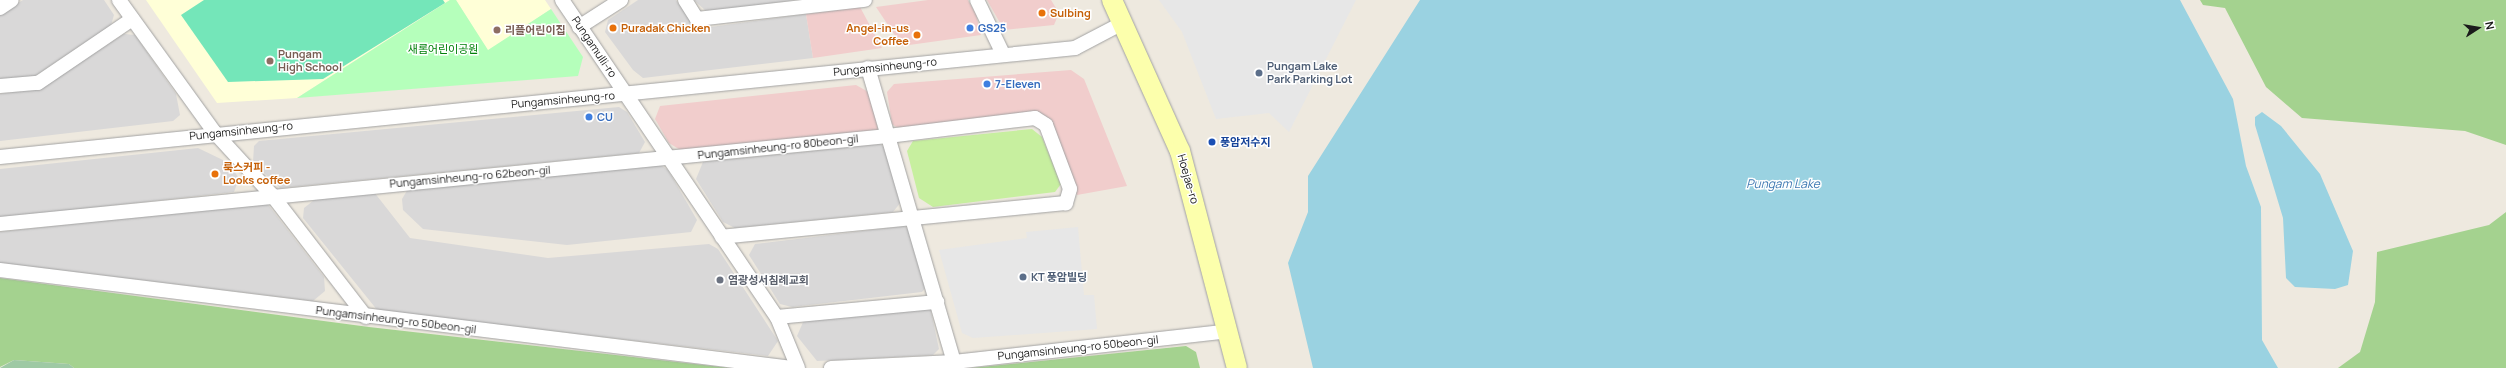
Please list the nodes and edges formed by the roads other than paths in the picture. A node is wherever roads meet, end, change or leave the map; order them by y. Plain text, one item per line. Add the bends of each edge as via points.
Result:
1 (12, 0) edge
2 (119, 0) edge
3 (562, 0) edge
4 (621, 0) edge
5 (685, 0) edge
6 (865, 0) edge
7 (977, 0) edge
8 (1112, 0) edge
9 (0, 8) edge
10 (132, 18) junction
11 (1121, 24) junction
12 (579, 27) junction
13 (1003, 54) junction
14 (868, 68) junction
15 (0, 86) edge
16 (626, 94) junction
17 (215, 133) junction
18 (888, 136) junction
19 (0, 157) edge
20 (668, 158) junction
21 (272, 195) junction
22 (914, 218) junction
23 (0, 224) edge
24 (722, 237) junction
25 (0, 270) edge
26 (938, 302) junction
27 (366, 317) junction
28 (777, 317) junction
29 (1229, 331) junction
30 (954, 362) junction
31 (792, 368) edge
32 (798, 368) edge
33 (831, 368) edge
34 (1237, 368) edge

1 - 9 street
2 - 10 street
3 - 12 street, Pungamulli-ro
4 - 12 street
5 - 6 street via 697,19
7 - 13 street
8 - 11 main road, Hoejae-ro
10 - 15 street via 38,83
10 - 17 street
11 - 13 street, Pungamsinheung-ro via 1075,48
11 - 29 main road, Hoejae-ro via 1150,78 1180,151
12 - 16 street, Pungamulli-ro
13 - 14 street, Pungamsinheung-ro
14 - 16 street, Pungamsinheung-ro
14 - 18 street
16 - 17 street, Pungamsinheung-ro
16 - 20 street
17 - 19 street, Pungamsinheung-ro
17 - 21 street
18 - 20 street, Pungamsinheung-ro 80beon-gil
18 - 22 street
18 - 22 street, Pungamsinheung-ro 80beon-gil via 1035,118 1046,125 1070,189 1066,203
20 - 21 street, Pungamsinheung-ro 62beon-gil
20 - 24 street
21 - 23 street
21 - 27 street
22 - 24 street
22 - 26 street
24 - 28 street
25 - 27 street, Pungamsinheung-ro 50beon-gil
26 - 28 street
26 - 30 street
27 - 31 street, Pungamsinheung-ro 50beon-gil
28 - 32 street
29 - 30 street, Pungamsinheung-ro 50beon-gil
29 - 34 main road, Hoejae-ro
30 - 33 street, Pungamsinheung-ro 50beon-gil

